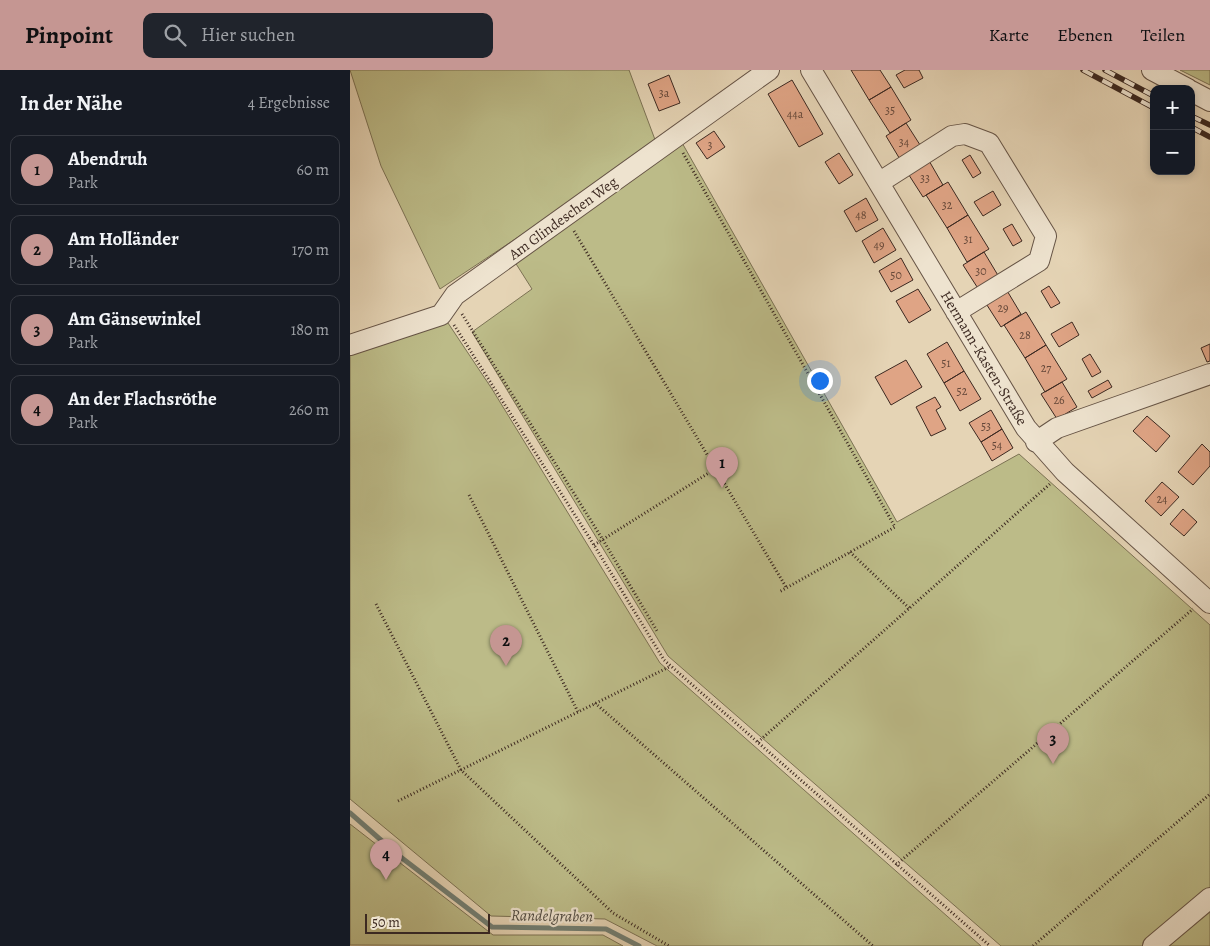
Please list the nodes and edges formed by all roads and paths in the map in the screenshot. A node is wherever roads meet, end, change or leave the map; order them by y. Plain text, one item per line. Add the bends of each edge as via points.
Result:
1 (769, 70) edge
2 (811, 70) edge
3 (1152, 70) edge
4 (1180, 85) edge
5 (1195, 93) edge
6 (1210, 101) edge
7 (675, 138) junction
8 (880, 182) junction
9 (565, 216) junction
10 (449, 305) junction
11 (956, 312) junction
12 (350, 345) edge
13 (1210, 374) edge
14 (1036, 442) junction
15 (716, 469) junction
16 (1056, 480) dead end
17 (469, 496) dead end
18 (604, 540) junction
19 (594, 545) junction
20 (850, 552) junction
21 (786, 587) junction
22 (779, 592) dead end
23 (376, 604) dead end
24 (1203, 605) edge
25 (909, 608) junction
26 (657, 631) dead end
27 (671, 666) junction
28 (595, 703) junction
29 (578, 712) junction
30 (758, 742) junction
31 (460, 770) junction
32 (1210, 794) edge
33 (398, 800) dead end
34 (896, 865) junction
35 (1210, 898) edge
36 (668, 946) edge
37 (873, 946) edge
38 (990, 946) edge
39 (1033, 946) edge
40 (1153, 946) edge

1 - 7 street, Am Glindeschen Weg
2 - 8 street, Hermann-Kasten-Straße
3 - 4 street
5 - 6 street
7 - 9 street, Am Glindeschen Weg
7 - 20 path via 894,526
8 - 11 street, Hermann-Kasten-Straße
8 - 11 street via 952,136 965,134 989,142 1046,236 1039,261
9 - 10 street, Am Glindeschen Weg
9 - 15 path
10 - 12 street, Am Glindeschen Weg via 434,318
10 - 18 path
10 - 19 path
11 - 14 street, Hermann-Kasten-Straße
13 - 14 street via 1057,428
14 - 24 street, Hermann-Kasten-Straße
15 - 18 path
15 - 21 path
16 - 25 path
17 - 29 path
18 - 19 path
18 - 26 path
19 - 27 path via 664,660
20 - 21 path
20 - 25 path
21 - 22 path
23 - 31 path
24 - 34 path
25 - 30 path
27 - 28 path
27 - 30 path
28 - 29 path
28 - 37 path
29 - 31 path
30 - 34 path
31 - 33 path
31 - 36 path via 613,913
32 - 39 path
34 - 38 path
35 - 40 street

